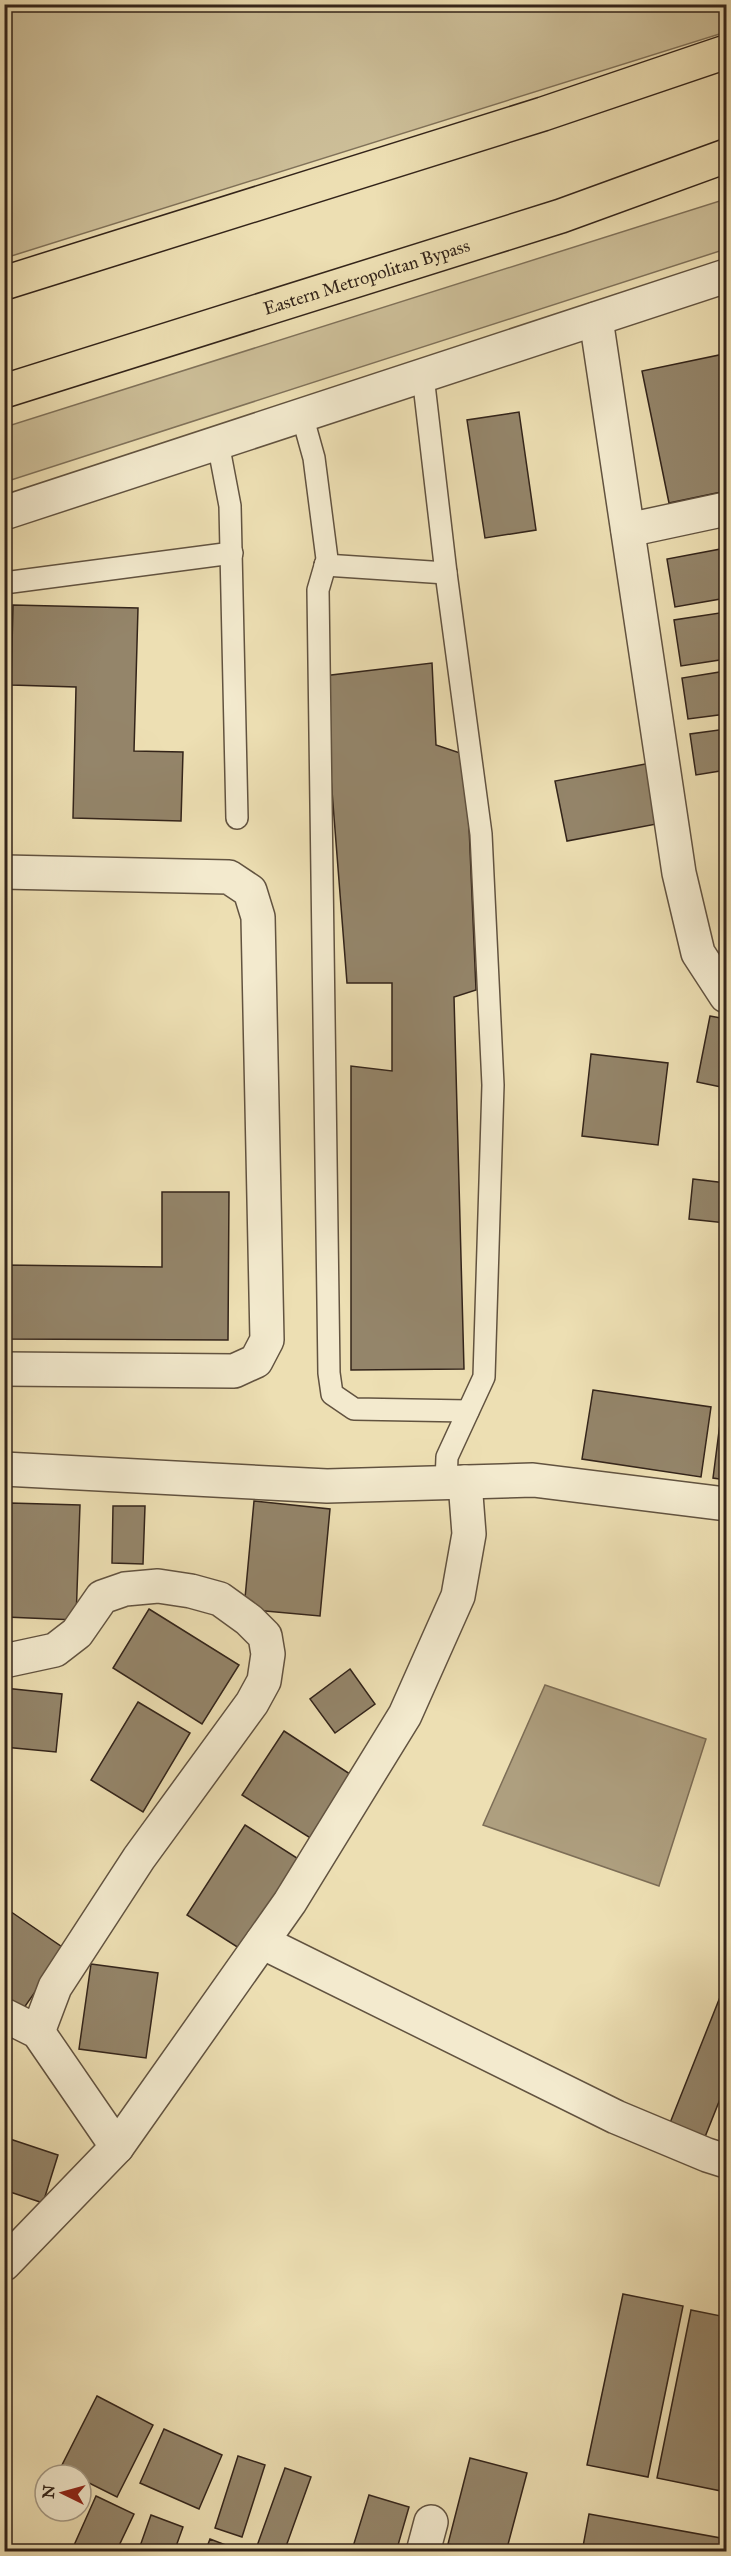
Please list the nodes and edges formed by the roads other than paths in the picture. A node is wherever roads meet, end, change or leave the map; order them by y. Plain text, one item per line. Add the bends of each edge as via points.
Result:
1 (726, 52) edge
2 (726, 156) edge
3 (726, 276) edge
4 (4, 283) edge
5 (596, 319) junction
6 (423, 376) junction
7 (4, 391) edge
8 (302, 415) junction
9 (218, 443) junction
10 (726, 509) edge
11 (4, 513) edge
12 (628, 530) junction
13 (232, 553) junction
14 (326, 565) junction
15 (446, 573) junction
16 (4, 583) edge
17 (237, 818) dead end
18 (4, 872) edge
19 (726, 996) edge
20 (4, 1370) edge
21 (468, 1411) junction
22 (4, 1469) edge
23 (456, 1483) junction
24 (726, 1504) edge
25 (4, 1661) edge
26 (262, 1942) junction
27 (4, 2015) edge
28 (38, 2032) junction
29 (117, 2147) junction
30 (726, 2161) edge
31 (4, 2264) edge

1 - 4 main road via 543,114
2 - 7 main road, Eastern Metropolitan Bypass via 561,216
3 - 5 street
5 - 6 street
5 - 12 street
6 - 8 street
6 - 15 lane
8 - 9 street
8 - 14 lane via 315,469
9 - 11 street
9 - 13 lane via 230,506
10 - 12 street
12 - 19 street via 679,873 698,953
13 - 16 lane
13 - 17 lane
14 - 15 lane
14 - 21 lane via 318,590 332,1394 354,1408
15 - 21 lane via 481,834 493,1085 483,1377
18 - 20 street via 229,877 250,891 258,917 267,1340 256,1361 234,1371
21 - 23 lane via 447,1457
22 - 23 street via 327,1486
23 - 24 street via 533,1480
23 - 26 street via 469,1534 458,1596 405,1715
25 - 28 street via 55,1650 77,1633 102,1597 125,1589 158,1586 220,1599 265,1636 268,1654 264,1682 252,1703 139,1858 55,1986
26 - 29 street
26 - 30 street via 616,2117
27 - 28 street
28 - 29 street
29 - 31 street

